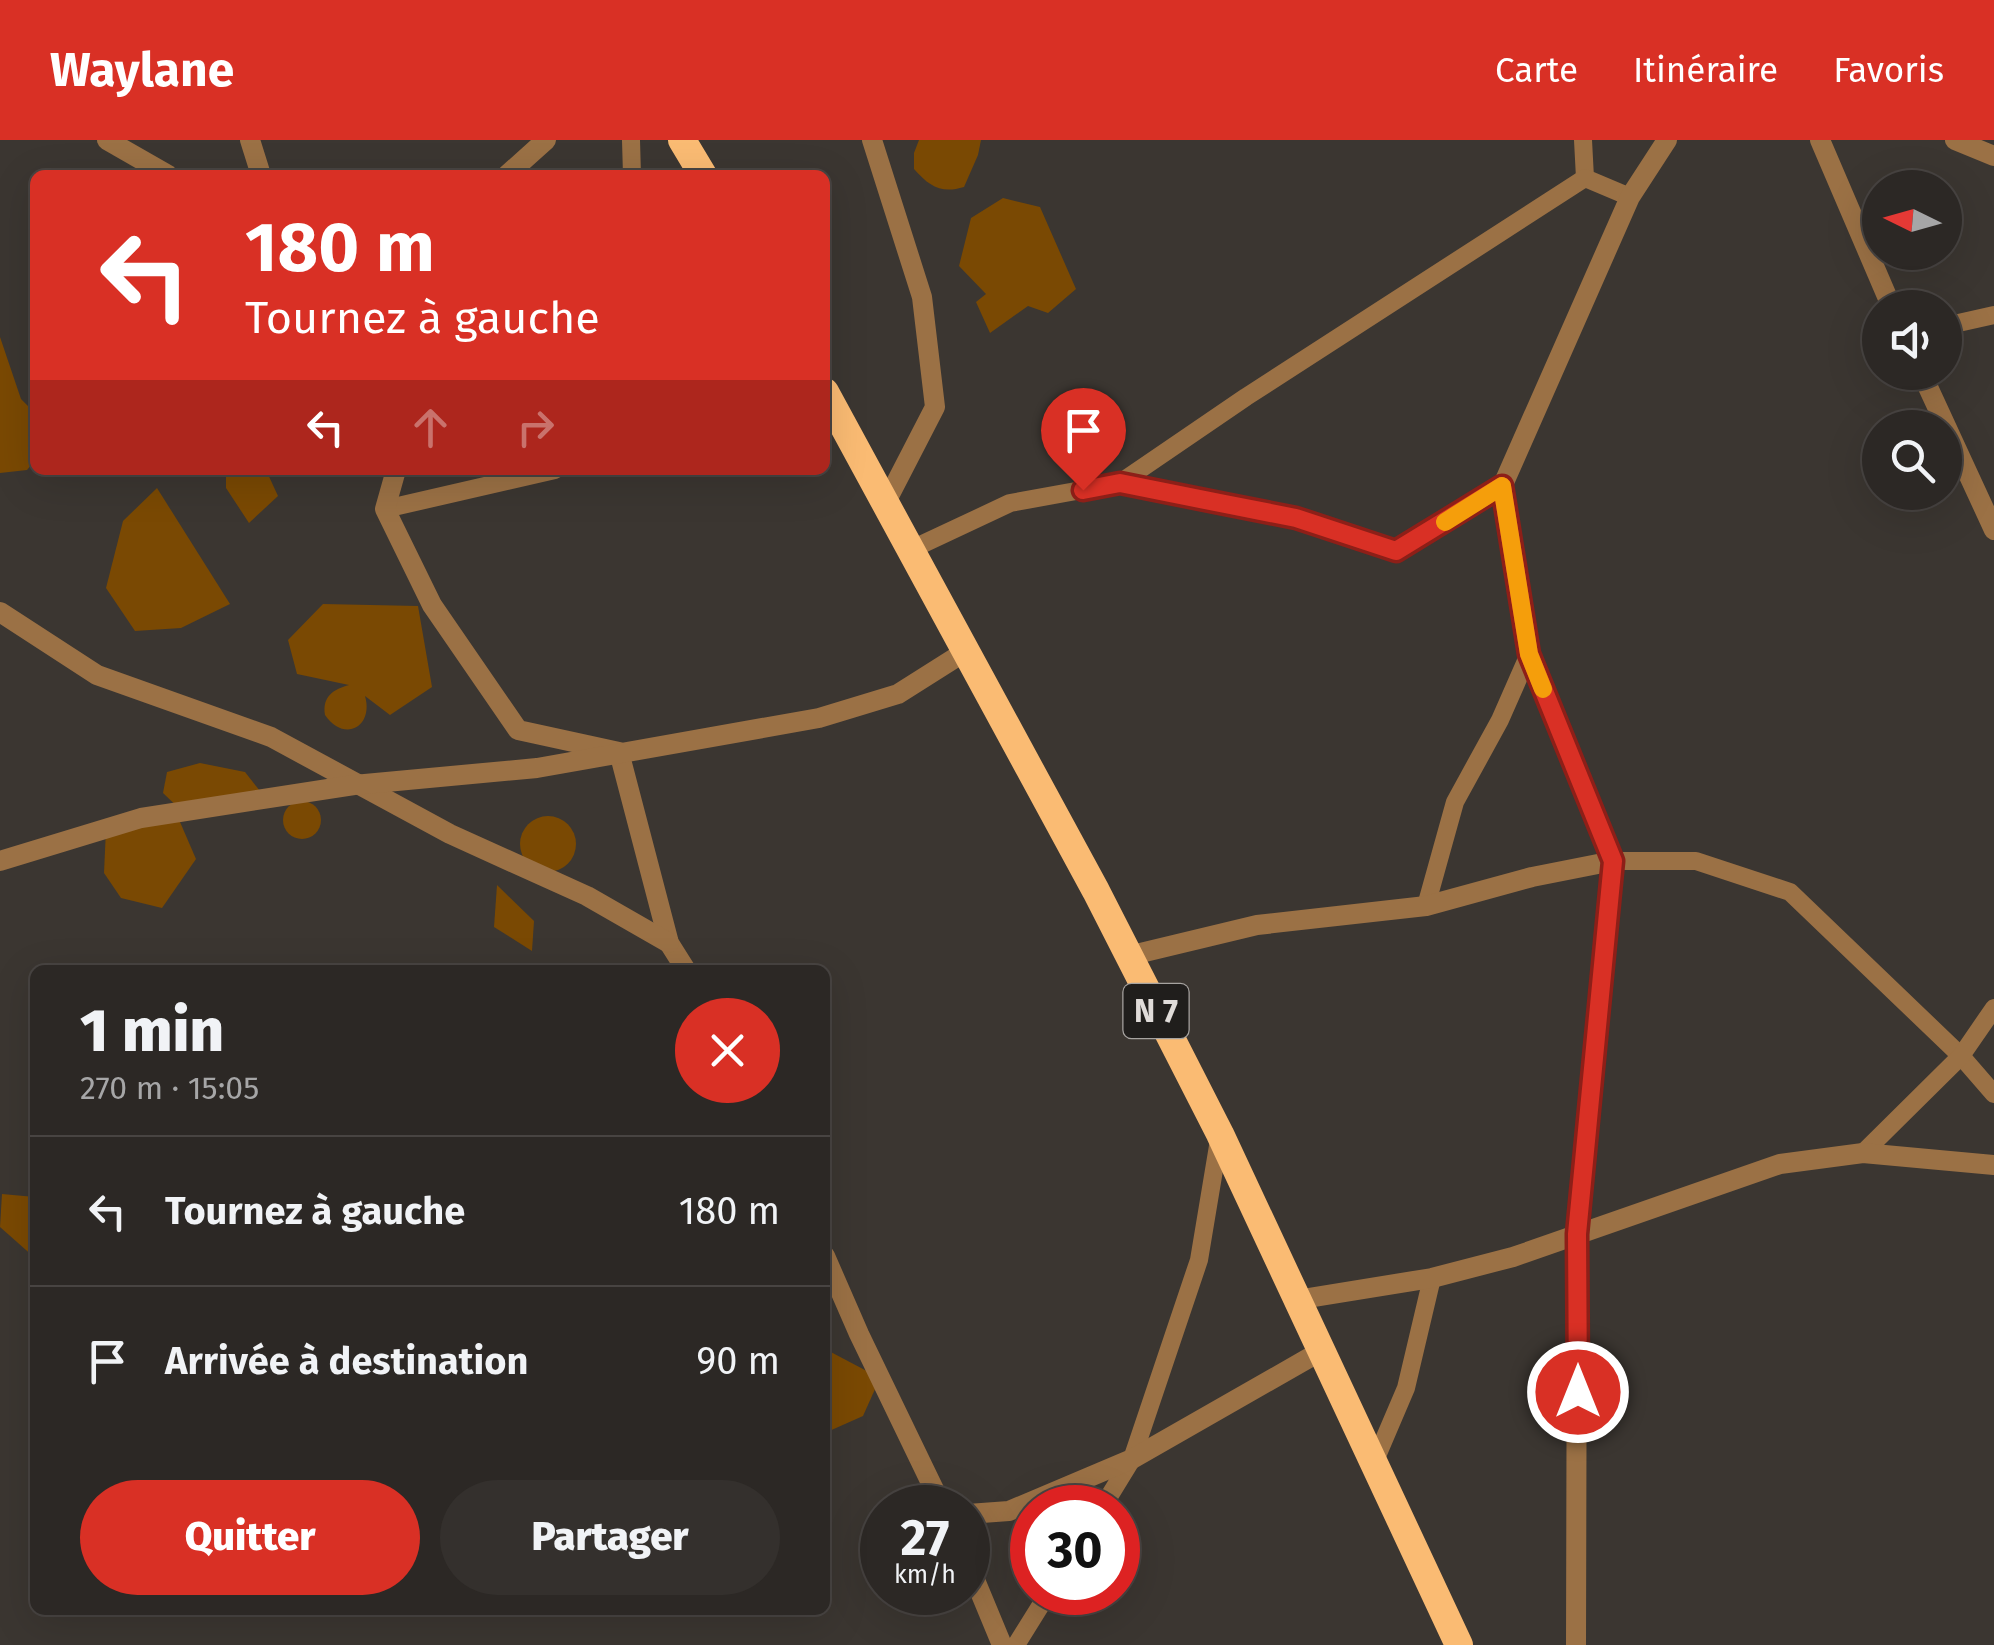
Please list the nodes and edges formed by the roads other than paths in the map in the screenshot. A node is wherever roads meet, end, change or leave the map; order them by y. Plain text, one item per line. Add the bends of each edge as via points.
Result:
1 (106, 140) edge
2 (250, 140) edge
3 (546, 140) edge
4 (631, 140) edge
5 (682, 140) edge
6 (872, 140) edge
7 (1583, 140) edge
8 (1667, 140) edge
9 (1820, 140) edge
10 (1955, 140) edge
11 (1994, 156) edge
12 (159, 170) edge
13 (259, 170) edge
14 (513, 170) edge
15 (632, 170) edge
16 (700, 170) edge
17 (1584, 178) junction
18 (1630, 197) junction
19 (1884, 290) edge
20 (1994, 315) edge
21 (1962, 322) edge
22 (1929, 390) edge
23 (834, 424) edge
24 (395, 475) edge
25 (534, 475) edge
26 (1120, 483) junction
27 (1502, 486) junction
28 (886, 502) junction
29 (385, 509) junction
30 (1994, 530) edge
31 (912, 548) junction
32 (0, 612) edge
33 (966, 651) junction
34 (1529, 654) junction
35 (618, 752) junction
36 (354, 784) junction
37 (0, 861) edge
38 (1613, 861) junction
39 (1426, 906) junction
40 (668, 943) junction
41 (1128, 956) junction
42 (683, 965) edge
43 (1994, 1008) edge
44 (1961, 1056) junction
45 (1994, 1094) edge
46 (1220, 1134) junction
47 (1863, 1153) junction
48 (1994, 1165) edge
49 (1577, 1234) junction
50 (830, 1267) edge
51 (1432, 1278) junction
52 (1296, 1300) junction
53 (1320, 1350) junction
54 (1132, 1459) junction
55 (1374, 1463) junction
56 (933, 1485) edge
57 (1116, 1485) edge
58 (990, 1513) edge
59 (990, 1615) edge
60 (1035, 1615) edge
61 (1002, 1645) edge
62 (1016, 1645) edge
63 (1459, 1645) edge
64 (1576, 1645) edge

1 - 12 street
2 - 13 street
3 - 14 street
4 - 15 lane
5 - 16 highway
6 - 28 street via 922,297 934,407
7 - 17 lane
8 - 18 street
9 - 19 street
10 - 11 street
17 - 18 lane
17 - 26 lane
18 - 27 street
20 - 21 lane
22 - 30 street
23 - 28 highway, N 7
24 - 29 street
25 - 29 lane
26 - 27 lane via 1296,518 1396,551
26 - 31 lane via 1010,503
27 - 34 street
28 - 31 highway, N 7
29 - 35 street via 432,605 518,730
31 - 33 highway, N 7
32 - 36 street via 98,675 271,736
33 - 35 street via 898,694 819,718
33 - 41 highway, N 7
34 - 38 street
34 - 39 lane via 1455,802
35 - 36 street via 498,773
35 - 40 street
36 - 37 street via 141,818
36 - 40 street via 587,896
38 - 39 street
38 - 44 lane via 1696,860 1790,892
38 - 49 street
39 - 41 street via 1258,924
40 - 42 street
41 - 46 highway, N 7
43 - 44 lane
44 - 45 lane
44 - 47 lane
46 - 52 highway, N 7
46 - 54 lane via 1199,1260
47 - 48 street
47 - 49 street via 1780,1164
49 - 51 street
49 - 64 street
50 - 56 street
51 - 52 street
51 - 55 lane via 1406,1388
52 - 53 highway, N 7
53 - 54 street
53 - 55 highway, N 7
54 - 57 lane
54 - 58 street via 1008,1512
55 - 63 highway, N 7
59 - 61 street
60 - 62 lane

